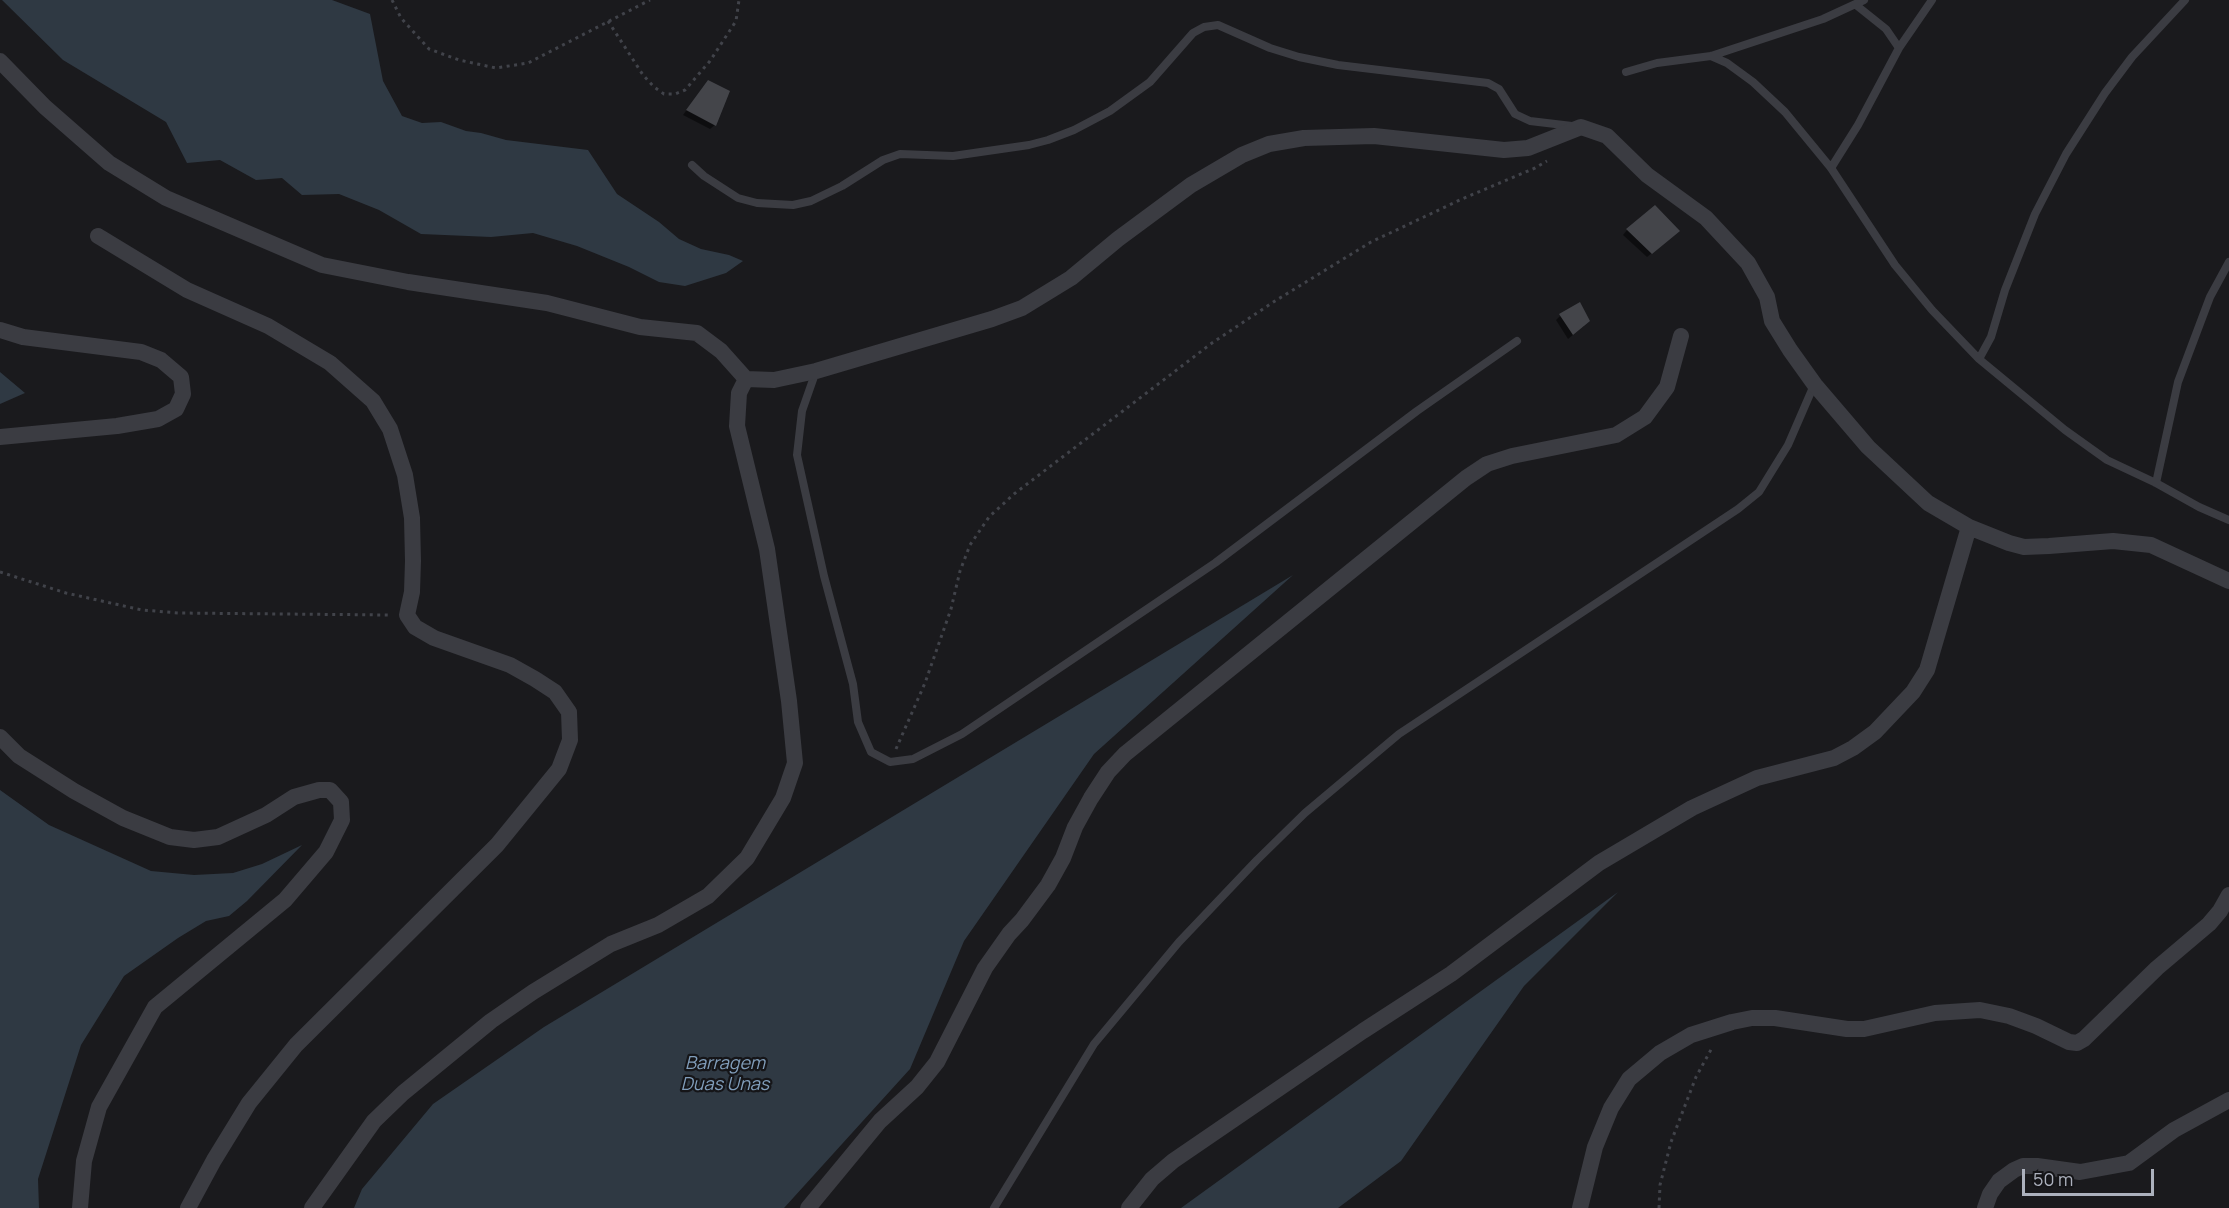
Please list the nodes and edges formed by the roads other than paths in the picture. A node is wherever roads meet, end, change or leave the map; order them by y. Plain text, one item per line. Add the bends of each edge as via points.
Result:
1 (1864, 0) edge
2 (1932, 0) edge
3 (2186, 0) edge
4 (1856, 4) junction
5 (1899, 48) junction
6 (1711, 56) junction
7 (0, 61) edge
8 (1626, 72) dead end
9 (1581, 127) junction
10 (692, 165) dead end
11 (1831, 168) junction
12 (98, 236) dead end
13 (2229, 261) edge
14 (0, 330) edge
15 (1681, 336) dead end
16 (1517, 341) dead end
17 (1979, 359) junction
18 (816, 370) junction
19 (746, 379) junction
20 (1815, 385) junction
21 (0, 438) edge
22 (2156, 483) junction
23 (2229, 520) edge
24 (1969, 527) junction
25 (2229, 581) edge
26 (0, 737) edge
27 (2229, 895) edge
28 (2229, 1100) edge
29 (80, 1208) edge
30 (188, 1208) edge
31 (312, 1208) edge
32 (808, 1208) edge
33 (994, 1208) edge
34 (1129, 1208) edge
35 (1580, 1208) edge
36 (1985, 1208) edge

1 - 4 lane
2 - 5 lane
3 - 17 lane via 2132,57 2066,154 2035,214 1991,337
4 - 5 lane via 1886,29
4 - 6 lane
5 - 11 lane
6 - 8 lane via 1657,63
6 - 11 lane via 1753,82 1785,112
7 - 19 street via 109,163 166,198 322,265 547,303 640,327 697,333 721,351
9 - 10 lane via 1530,121 1515,114 1499,89 1488,82 1319,61 1270,48 1218,25 1193,33 1150,82 1110,111 1048,140 953,156 900,154 811,201 793,205 738,198
9 - 18 street via 1528,148 1504,150 1374,135 1269,144 1191,185 1071,278 1022,308
9 - 20 street via 1617,144 1647,175 1706,218 1748,264 1767,297 1772,321
11 - 17 lane via 1895,265
12 - 30 street via 187,290 277,331 330,363 373,401 390,429 405,475 412,518 412,592 407,615 415,627 434,638 510,665 555,692 569,712 570,740 559,769 497,845 296,1045 249,1103
13 - 22 lane via 2210,297 2178,382
14 - 21 street via 23,337 141,352 161,360 181,377 183,394 176,409 158,419
15 - 32 street via 1666,387 1644,417 1616,435 1487,464 1125,754 1091,798 1048,885 985,968 937,1062 880,1121
16 - 18 lane via 1215,563 962,734 913,759 890,762 871,752 858,722 854,684 824,576 797,455 802,411
17 - 22 lane via 2107,460
18 - 19 street via 774,380
19 - 31 street via 739,393 737,426 767,549 795,763 783,798 747,858 708,896 658,925 611,944 533,992 403,1093 374,1121
20 - 24 street via 1868,447 1916,493
20 - 33 lane via 1788,445 1759,492 1399,734 1305,813 1257,860 1179,942 1094,1044
22 - 23 lane
24 - 25 street via 2024,547 2113,541 2151,545
24 - 34 street via 1927,670 1875,732 1834,758 1757,778 1701,804 1599,863 1450,974 1173,1161 1152,1179
26 - 29 street via 19,756 74,791 123,818 170,837 218,837 294,797 319,790 330,790 341,802 342,820 326,852 285,900 155,1007 99,1107 84,1161
27 - 35 street via 2209,924 2077,1042 2010,1016 1980,1010 1935,1013 1864,1029 1752,1018 1691,1035 1660,1053 1629,1079 1611,1108 1595,1147
28 - 36 street via 2174,1130 2129,1163 2080,1172 2023,1166 1999,1181

